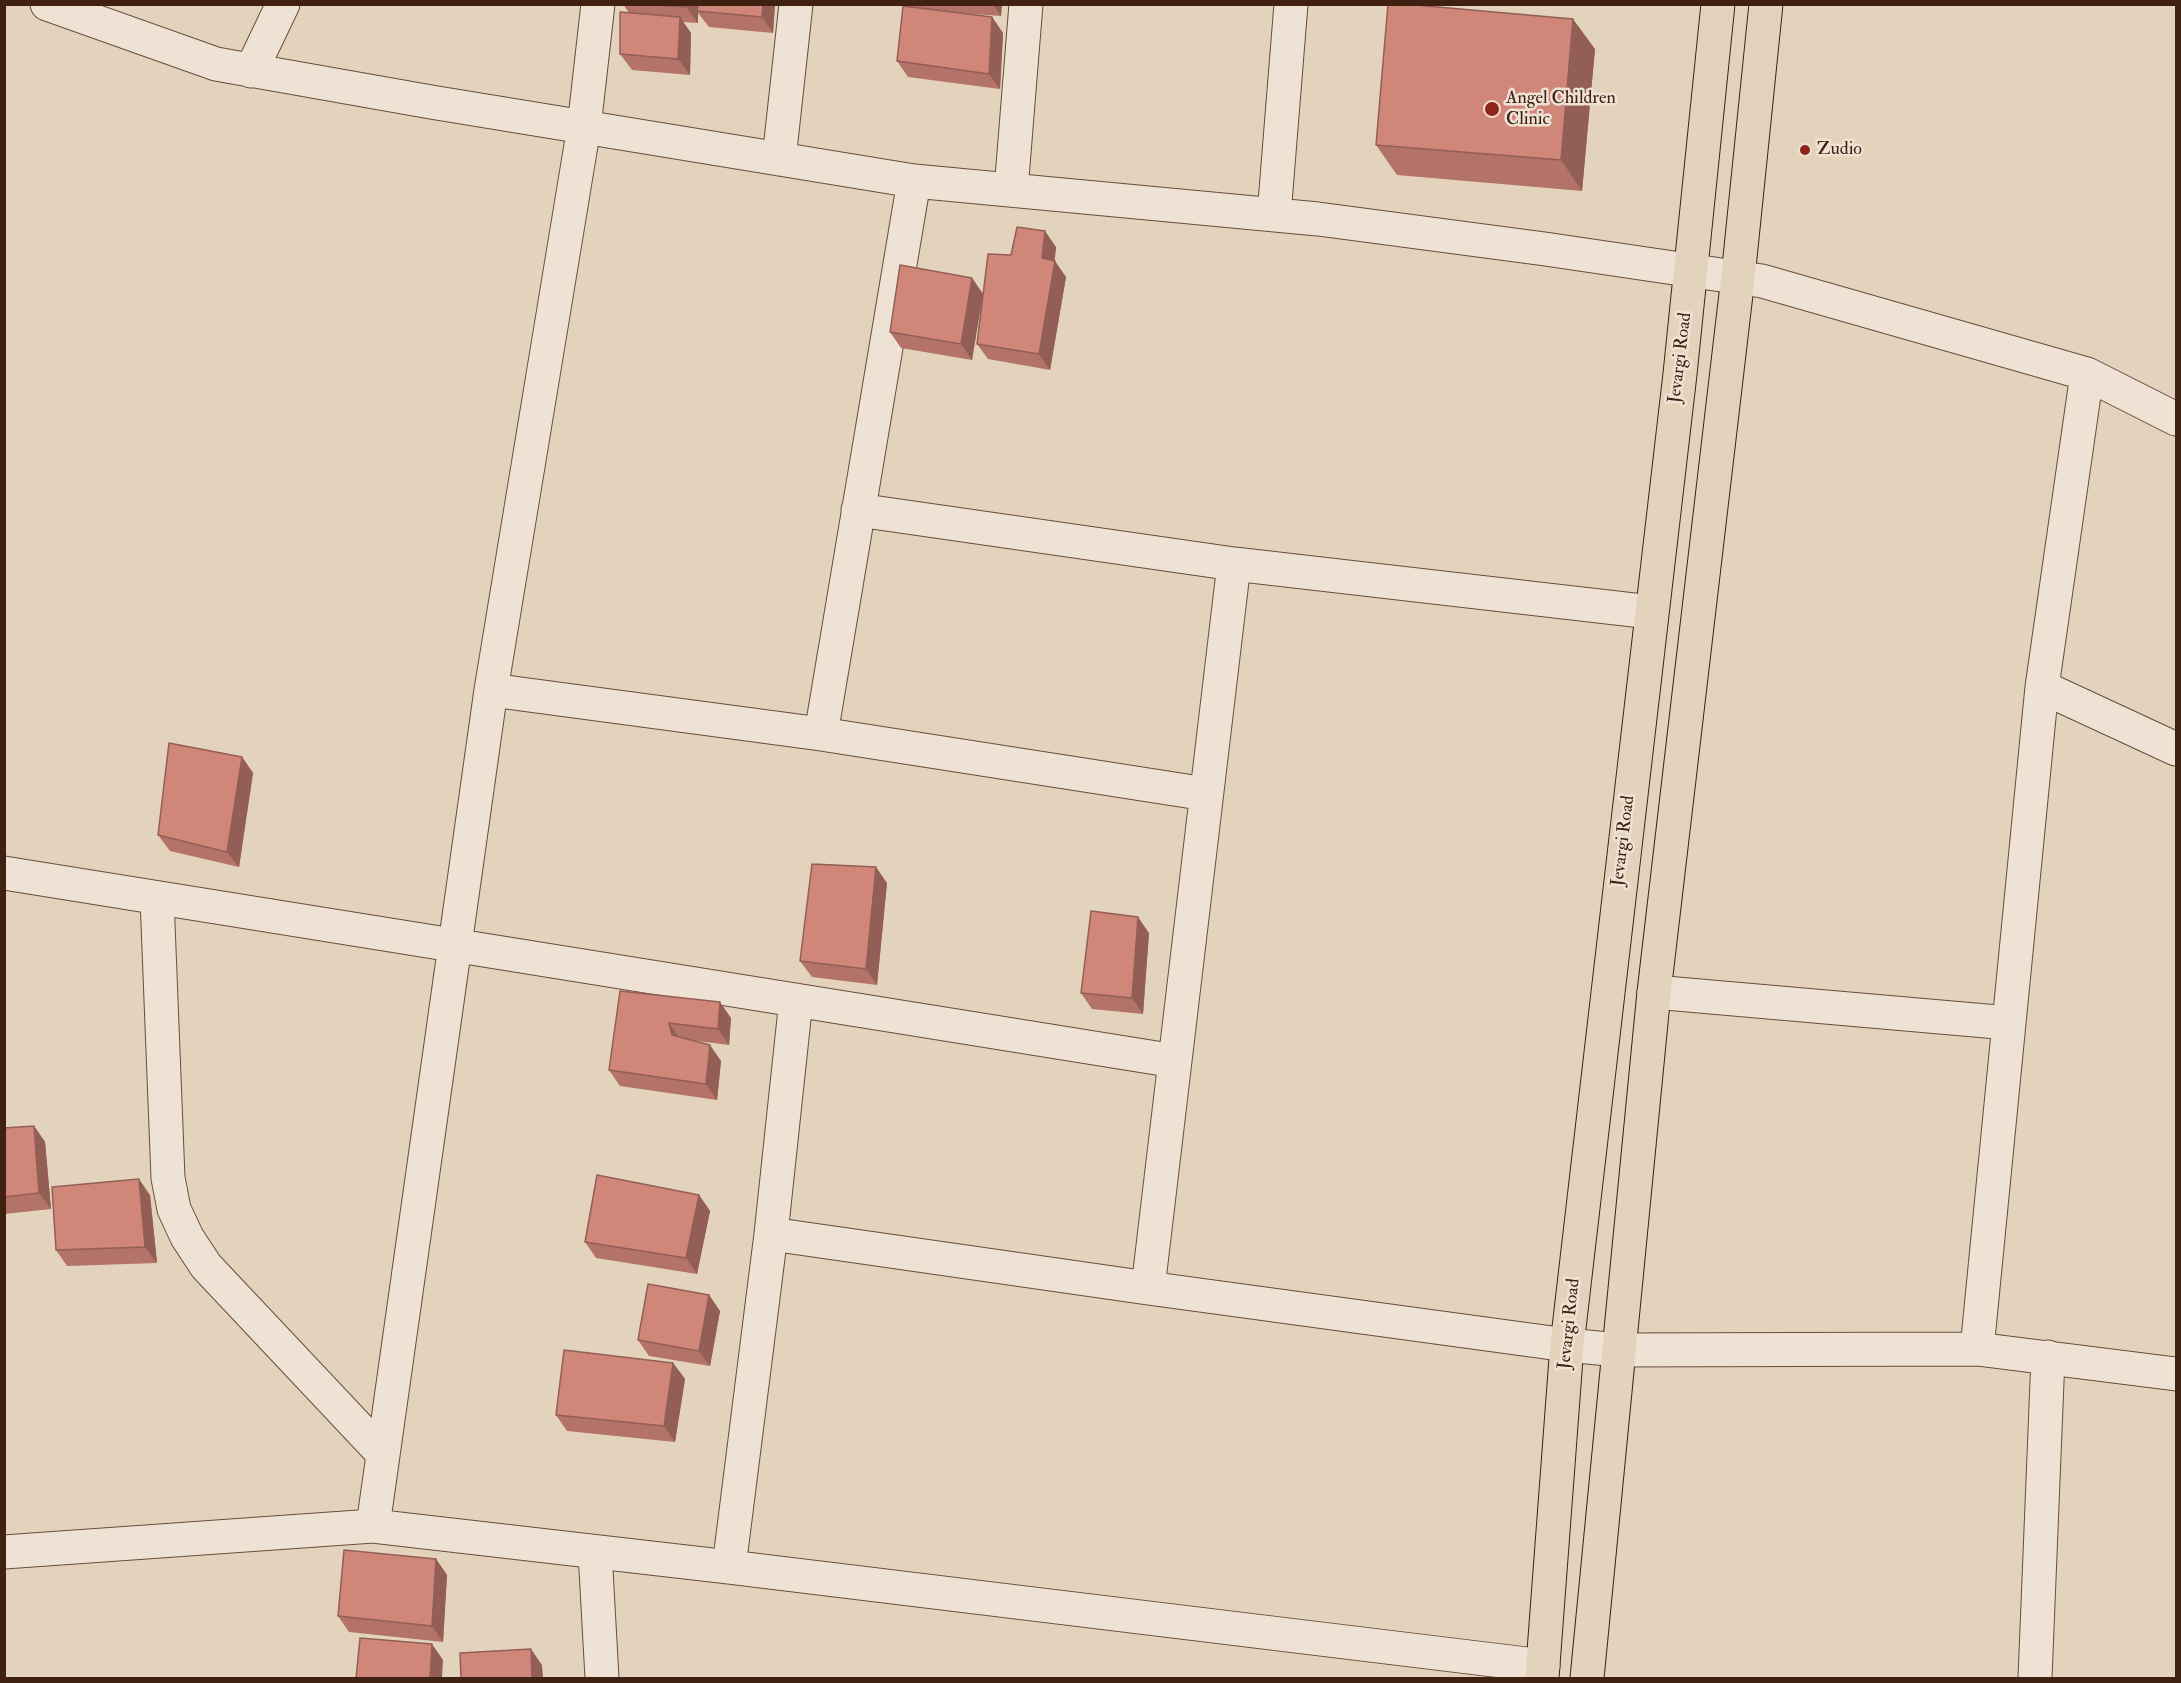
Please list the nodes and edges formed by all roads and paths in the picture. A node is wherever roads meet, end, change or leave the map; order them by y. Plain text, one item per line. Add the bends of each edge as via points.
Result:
1 (47, 4) edge
2 (283, 4) edge
3 (598, 4) edge
4 (796, 4) edge
5 (1026, 4) edge
6 (1291, 4) edge
7 (1718, 4) edge
8 (1766, 4) edge
9 (251, 71) junction
10 (584, 127) junction
11 (779, 159) junction
12 (914, 181) junction
13 (1011, 190) junction
14 (1274, 215) junction
15 (1691, 269) junction
16 (1738, 277) junction
17 (2088, 374) junction
18 (2176, 419) edge
19 (858, 510) junction
20 (1234, 564) junction
21 (1651, 612) junction
22 (2042, 687) junction
23 (490, 690) junction
24 (821, 734) junction
25 (2176, 750) edge
26 (1206, 794) junction
27 (4, 873) edge
28 (157, 898) junction
29 (455, 945) junction
30 (1654, 992) junction
31 (796, 1000) junction
32 (2009, 1023) junction
33 (1175, 1061) junction
34 (771, 1234) junction
35 (1148, 1288) junction
36 (1568, 1345) junction
37 (1977, 1348) junction
38 (1618, 1350) junction
39 (2048, 1358) junction
40 (2176, 1374) edge
41 (383, 1454) junction
42 (374, 1526) junction
43 (4, 1552) edge
44 (595, 1552) junction
45 (729, 1567) junction
46 (1543, 1672) edge
47 (602, 1678) edge
48 (1587, 1678) edge
49 (2035, 1678) edge

1 - 9 street via 216,64
2 - 9 street
3 - 10 street
4 - 11 street
5 - 13 street
6 - 14 street
7 - 15 main road, Jevargi Road
8 - 16 main road
9 - 10 street
10 - 11 street
10 - 23 street
11 - 12 street
12 - 13 street
12 - 19 street
13 - 14 street
14 - 15 street
15 - 16 street
15 - 21 main road, Jevargi Road
16 - 17 street
16 - 30 main road
17 - 18 street
17 - 22 street
19 - 20 street
19 - 24 street
20 - 21 street
20 - 26 street
21 - 36 main road, Jevargi Road
22 - 25 street
22 - 32 street
23 - 24 street
23 - 29 street
24 - 26 street
26 - 33 street
27 - 28 street
28 - 29 street
28 - 41 street via 168,1178 174,1209 207,1266
29 - 31 street
29 - 41 street
30 - 32 street
30 - 38 main road
31 - 33 street
31 - 34 street
32 - 37 street
33 - 35 street
34 - 35 street
34 - 45 street
35 - 36 street
36 - 38 street
36 - 46 main road, Jevargi Road
37 - 38 street
37 - 39 street
38 - 48 main road
39 - 40 street
39 - 49 street
41 - 42 street
42 - 43 street
42 - 44 street
44 - 45 street
44 - 47 street
45 - 46 street

